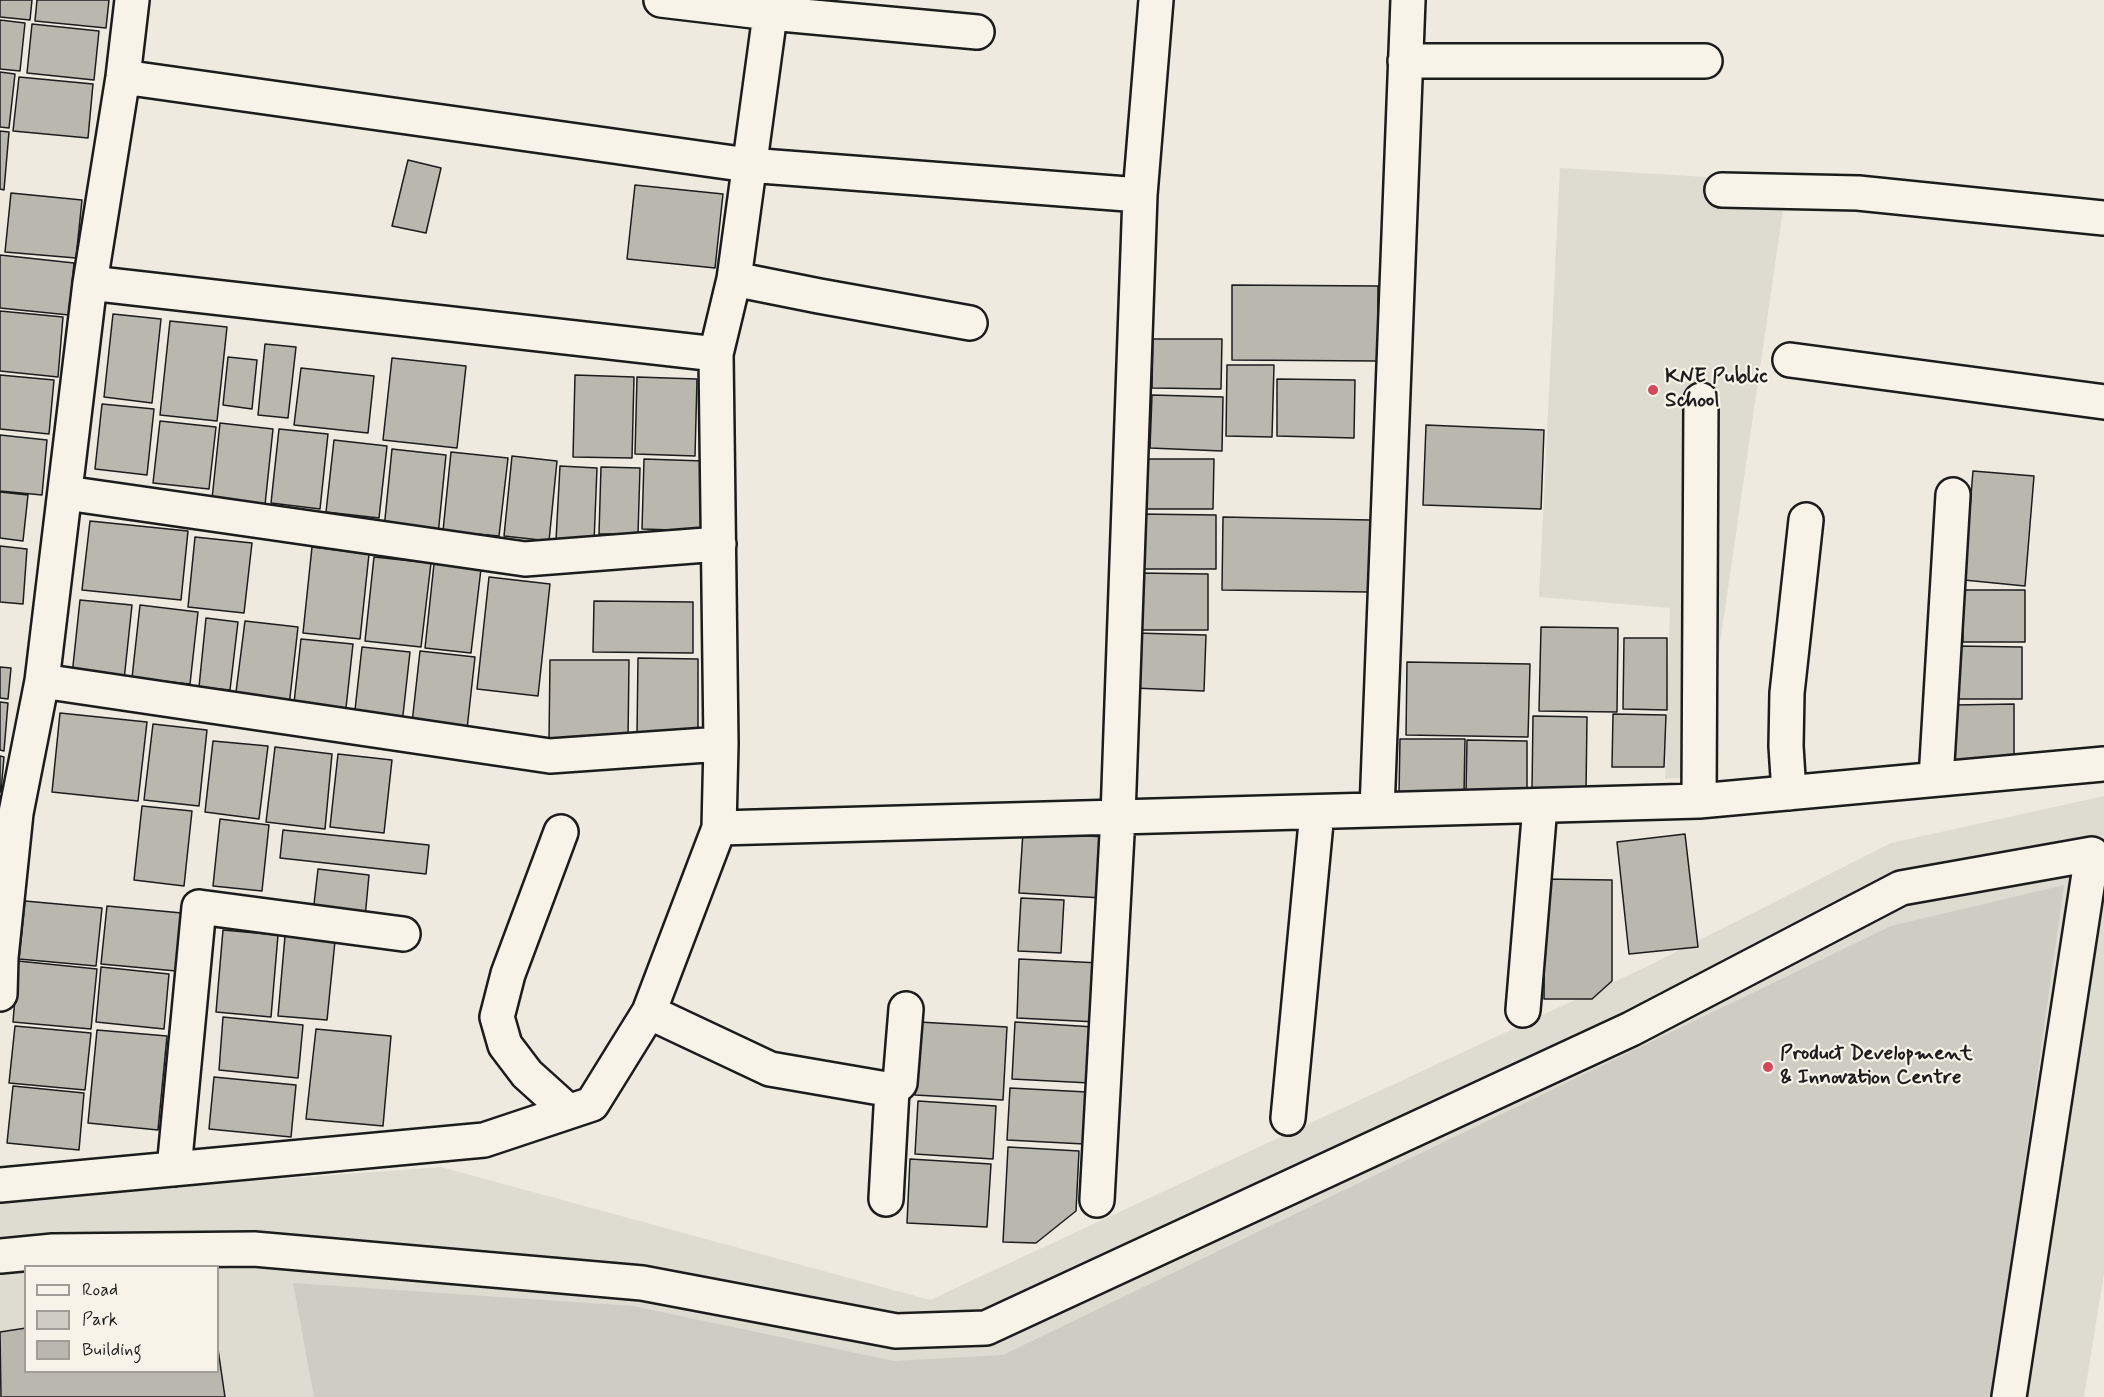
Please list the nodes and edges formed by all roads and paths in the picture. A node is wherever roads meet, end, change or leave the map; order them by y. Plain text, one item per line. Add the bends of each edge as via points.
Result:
1 (132, 0) edge
2 (661, 0) edge
3 (1155, 0) edge
4 (1408, 0) edge
5 (771, 6) edge
6 (977, 32) dead end
7 (1405, 61) junction
8 (1705, 61) dead end
9 (123, 77) junction
10 (748, 165) junction
11 (1722, 190) dead end
12 (1140, 195) junction
13 (2104, 218) edge
14 (734, 279) junction
15 (90, 283) junction
16 (970, 323) dead end
17 (716, 354) junction
18 (1790, 360) dead end
19 (1701, 400) dead end
20 (2104, 402) edge
21 (66, 493) junction
22 (1953, 495) dead end
23 (1806, 520) dead end
24 (720, 544) junction
25 (42, 681) junction
26 (721, 744) junction
27 (2104, 765) edge
28 (1936, 779) junction
29 (1789, 793) junction
30 (1699, 801) junction
31 (1540, 806) junction
32 (1377, 810) junction
33 (1317, 812) junction
34 (1118, 816) junction
35 (719, 828) junction
36 (561, 832) dead end
37 (403, 933) dead end
38 (0, 994) edge
39 (906, 1010) dead end
40 (1522, 1010) dead end
41 (649, 1012) junction
42 (892, 1090) junction
43 (568, 1111) junction
44 (1288, 1118) dead end
45 (174, 1169) junction
46 (0, 1185) edge
47 (886, 1199) dead end
48 (1098, 1200) dead end
49 (0, 1256) edge
50 (2009, 1397) edge

1 - 9 street
2 - 5 street
3 - 12 street
4 - 7 street
5 - 6 street
5 - 10 street
7 - 8 street
7 - 32 street
9 - 10 street
9 - 15 street
10 - 12 street
10 - 14 street
11 - 13 street via 1858,192
12 - 34 street
14 - 16 street
14 - 17 street
15 - 17 street
15 - 21 street
17 - 24 street
18 - 20 street
19 - 30 street
21 - 24 street via 525,559
21 - 25 street
22 - 28 street
23 - 29 street via 1787,693
24 - 26 street
25 - 26 street via 550,756
25 - 38 street via 16,813
26 - 35 street
27 - 28 street
28 - 29 street
29 - 30 street
30 - 31 street
31 - 32 street
31 - 40 street
32 - 33 street
33 - 34 street
33 - 44 street
34 - 35 street
34 - 48 street
35 - 41 street
36 - 43 street via 508,974 498,1017 504,1045 527,1074
37 - 45 street via 199,907
39 - 42 street via 900,1083
41 - 42 street via 770,1069
41 - 43 street via 592,1104
42 - 47 street
43 - 45 street via 484,1140
45 - 46 street
49 - 50 street via 53,1251 254,1249 642,1283 896,1330 986,1328 1631,1029 1900,888 2092,854

